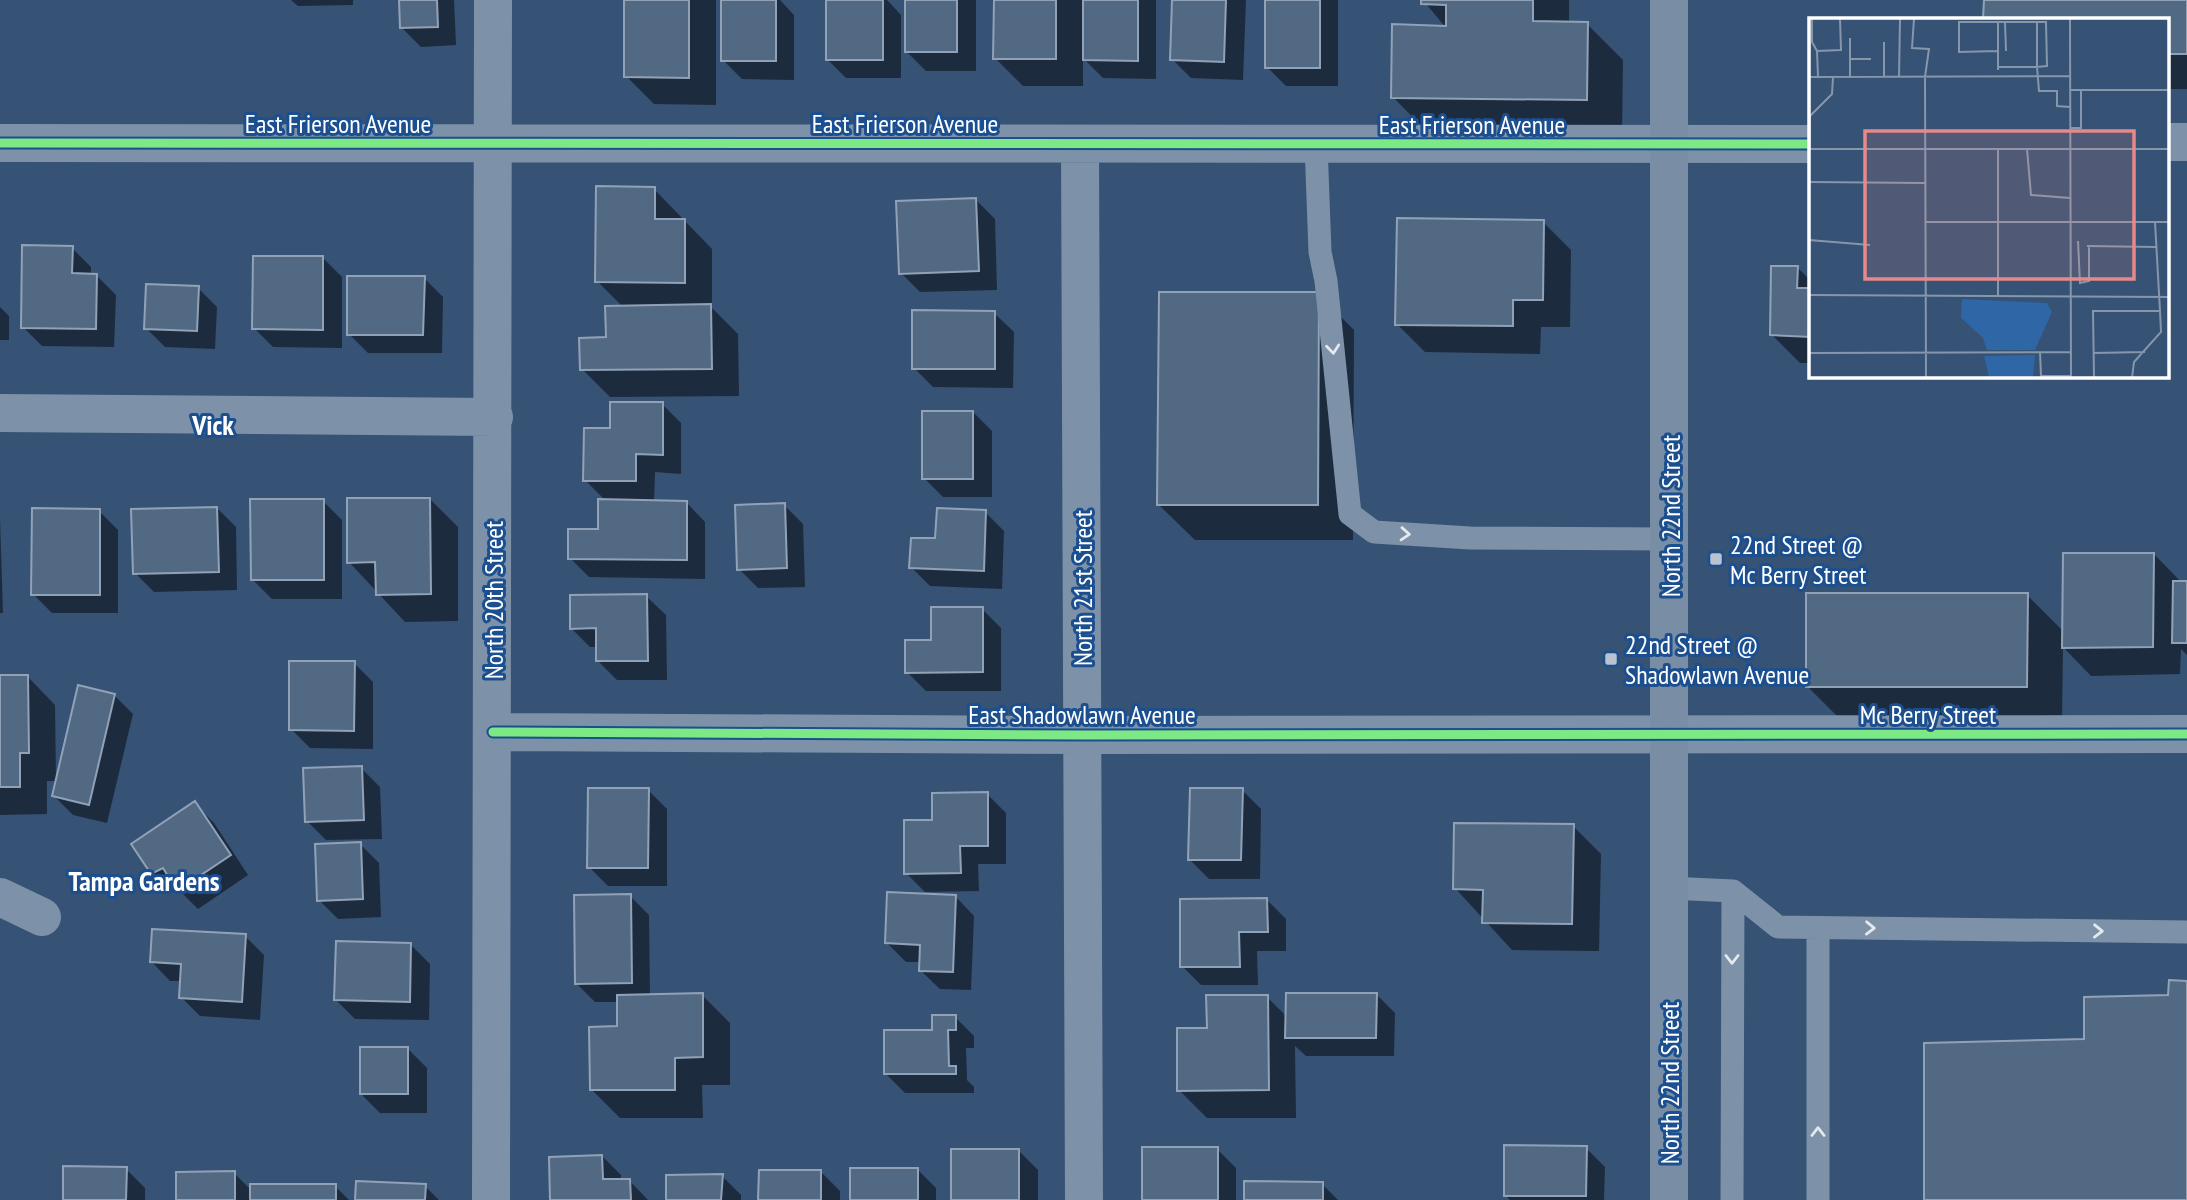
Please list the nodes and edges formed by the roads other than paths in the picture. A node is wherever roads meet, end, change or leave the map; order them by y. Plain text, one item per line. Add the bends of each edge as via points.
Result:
1 (493, 0) edge
2 (1669, 0) edge
3 (0, 143) edge
4 (494, 144) junction
5 (1080, 144) junction
6 (1316, 144) junction
7 (1809, 144) edge
8 (1669, 145) junction
9 (0, 413) edge
10 (494, 417) junction
11 (1670, 539) junction
12 (493, 732) junction
13 (2187, 734) edge
14 (1083, 735) junction
15 (1670, 735) junction
16 (1669, 888) junction
17 (1733, 891) junction
18 (0, 897) edge
19 (42, 917) dead end
20 (1818, 928) junction
21 (2187, 932) edge
22 (491, 1200) edge
23 (1084, 1200) edge
24 (1669, 1200) edge
25 (1732, 1200) edge
26 (1818, 1200) edge

1 - 4 street, North 20th Street
2 - 8 main road, North 22nd Street
3 - 4 street, East Frierson Avenue
4 - 5 street, East Frierson Avenue
4 - 10 street, North 20th Street
5 - 6 street, East Frierson Avenue
5 - 14 street, North 21st Street
6 - 8 street, East Frierson Avenue
6 -> 11 lane via 1320,252 1350,514 1374,532 1470,538
7 - 8 street, East Frierson Avenue
8 - 11 main road, North 22nd Street
9 - 10 street
10 - 12 street, North 20th Street
11 - 15 main road, North 22nd Street
12 - 14 street, East Shadowlawn Avenue
12 - 22 street, North 20th Street
13 - 15 street, Mc Berry Street
14 - 15 street, East Shadowlawn Avenue
14 - 23 street, North 21st Street
15 - 16 main road, North 22nd Street
16 - 17 lane
16 - 24 main road, North 22nd Street
17 - 20 lane via 1777,927
17 -> 25 lane
18 - 19 street
20 -> 21 lane
26 -> 20 lane

